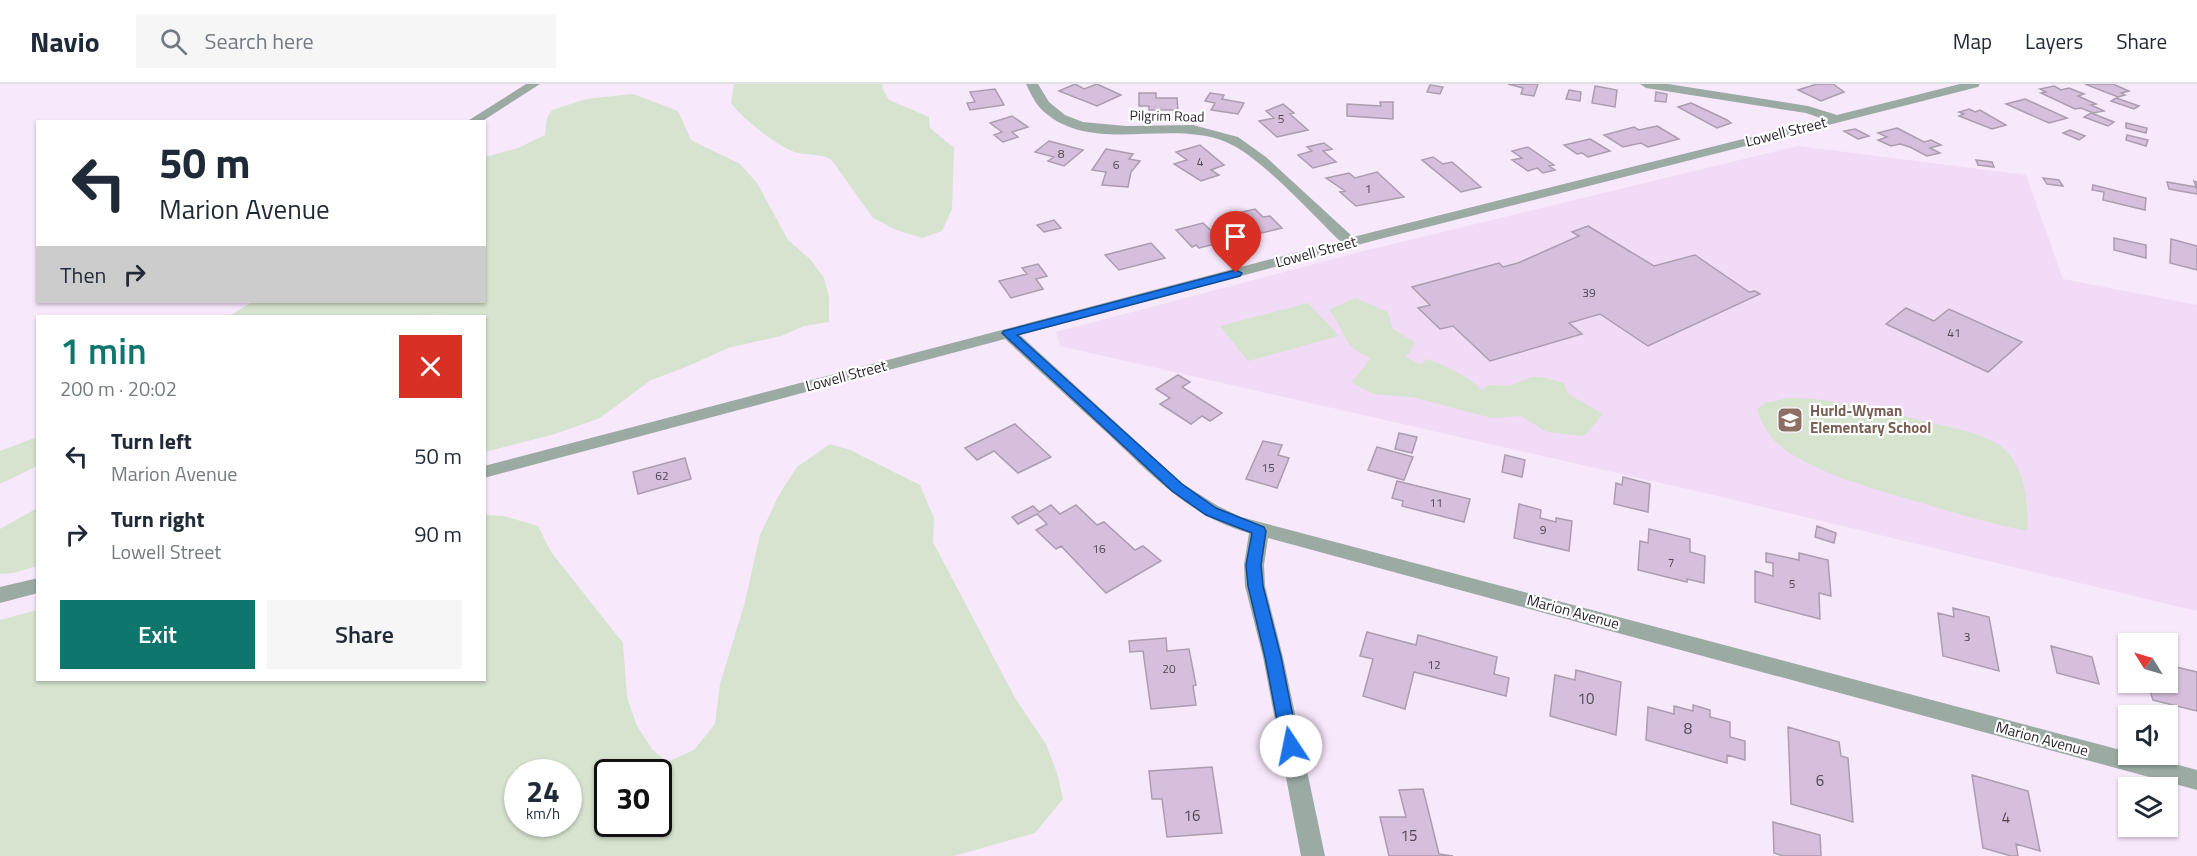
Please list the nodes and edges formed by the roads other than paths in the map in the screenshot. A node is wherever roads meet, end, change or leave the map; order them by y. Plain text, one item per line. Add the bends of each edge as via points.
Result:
1 (534, 84) edge
2 (1032, 84) edge
3 (1646, 84) edge
4 (1974, 84) edge
5 (1837, 119) junction
6 (475, 120) edge
7 (1351, 243) junction
8 (1008, 333) junction
9 (486, 471) edge
10 (1259, 531) junction
11 (36, 586) edge
12 (0, 595) edge
13 (2197, 780) edge
14 (1313, 856) edge

1 - 6 street
2 - 7 street, Pilgrim Road via 1050,110 1081,125 1117,130 1195,130 1236,142 1260,158
3 - 5 street via 1808,110
4 - 5 street, Lowell Street
5 - 7 street, Lowell Street
7 - 8 street, Lowell Street
8 - 9 street, Lowell Street
8 - 10 street, Marion Avenue via 1177,488 1211,511
10 - 13 street, Marion Avenue via 1456,580
10 - 14 street via 1255,586
11 - 12 street

